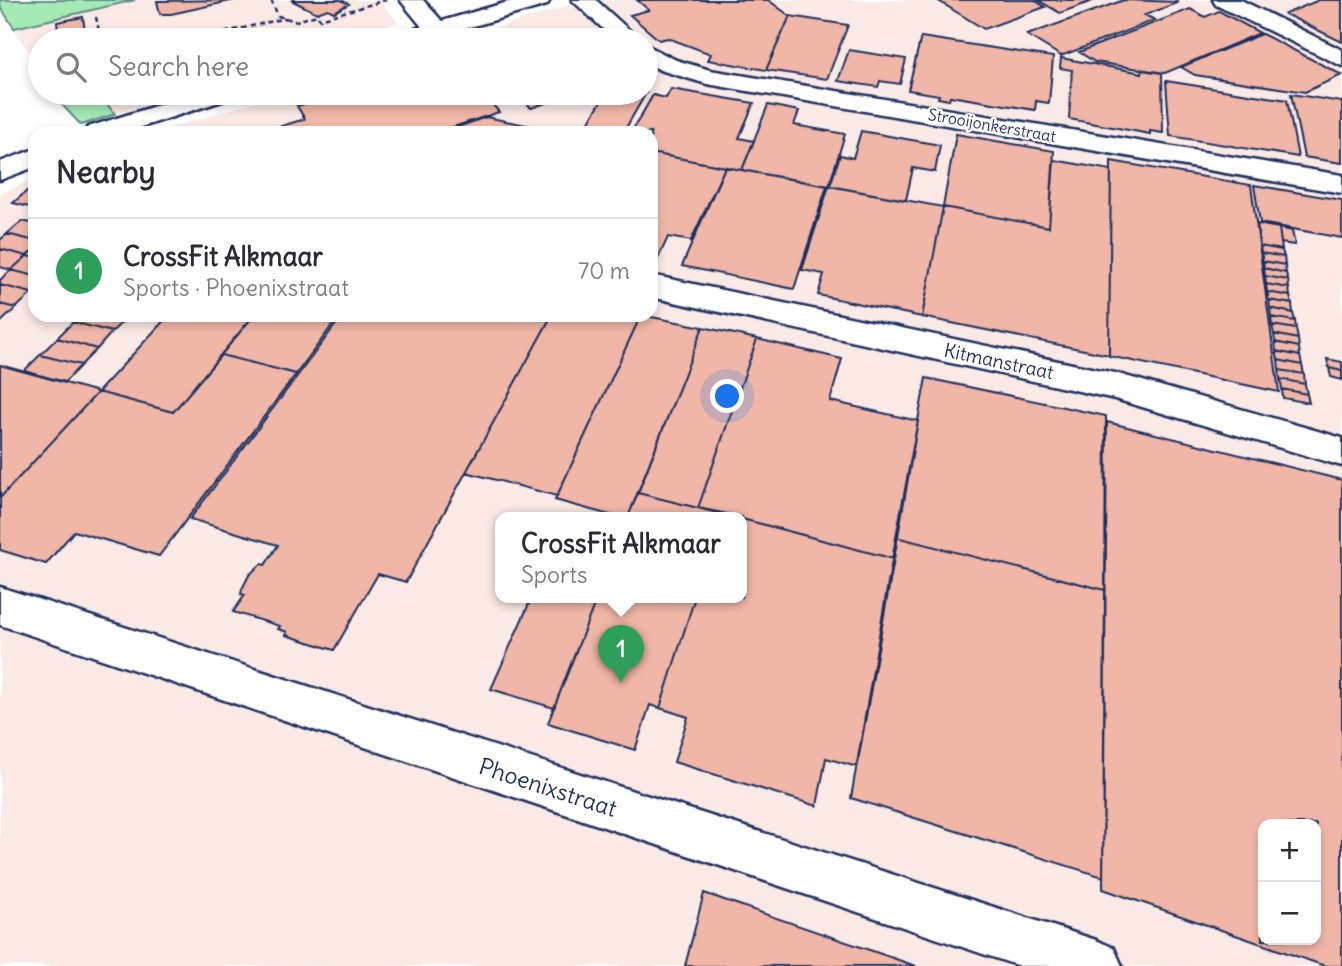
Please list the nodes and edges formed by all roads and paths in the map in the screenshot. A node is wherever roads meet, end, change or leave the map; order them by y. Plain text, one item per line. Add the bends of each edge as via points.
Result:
1 (271, 0) edge
2 (387, 0) edge
3 (411, 0) edge
4 (539, 0) edge
5 (583, 0) edge
6 (1224, 0) edge
7 (96, 17) dead end
8 (287, 18) junction
9 (98, 28) edge
10 (244, 28) edge
11 (435, 28) edge
12 (444, 28) edge
13 (614, 28) edge
14 (658, 59) edge
15 (1342, 59) edge
16 (184, 105) edge
17 (165, 111) junction
18 (119, 126) edge
19 (176, 126) edge
20 (0, 145) edge
21 (18, 164) edge
22 (1342, 184) edge
23 (658, 288) edge
24 (1342, 452) edge
25 (0, 606) edge
26 (1096, 966) edge

1 - 8 path via 278,16
2 - 8 path via 320,19 317,15 296,21
3 - 11 street
4 - 12 street
5 - 13 street
6 - 15 street
7 - 9 path
8 - 10 path
14 - 22 street, Strooijonkerstraat via 707,77
16 - 17 street
17 - 18 street
17 - 19 street
20 - 21 street
23 - 24 street, Kitmanstraat via 1115,386
25 - 26 street, Phoenixstraat

